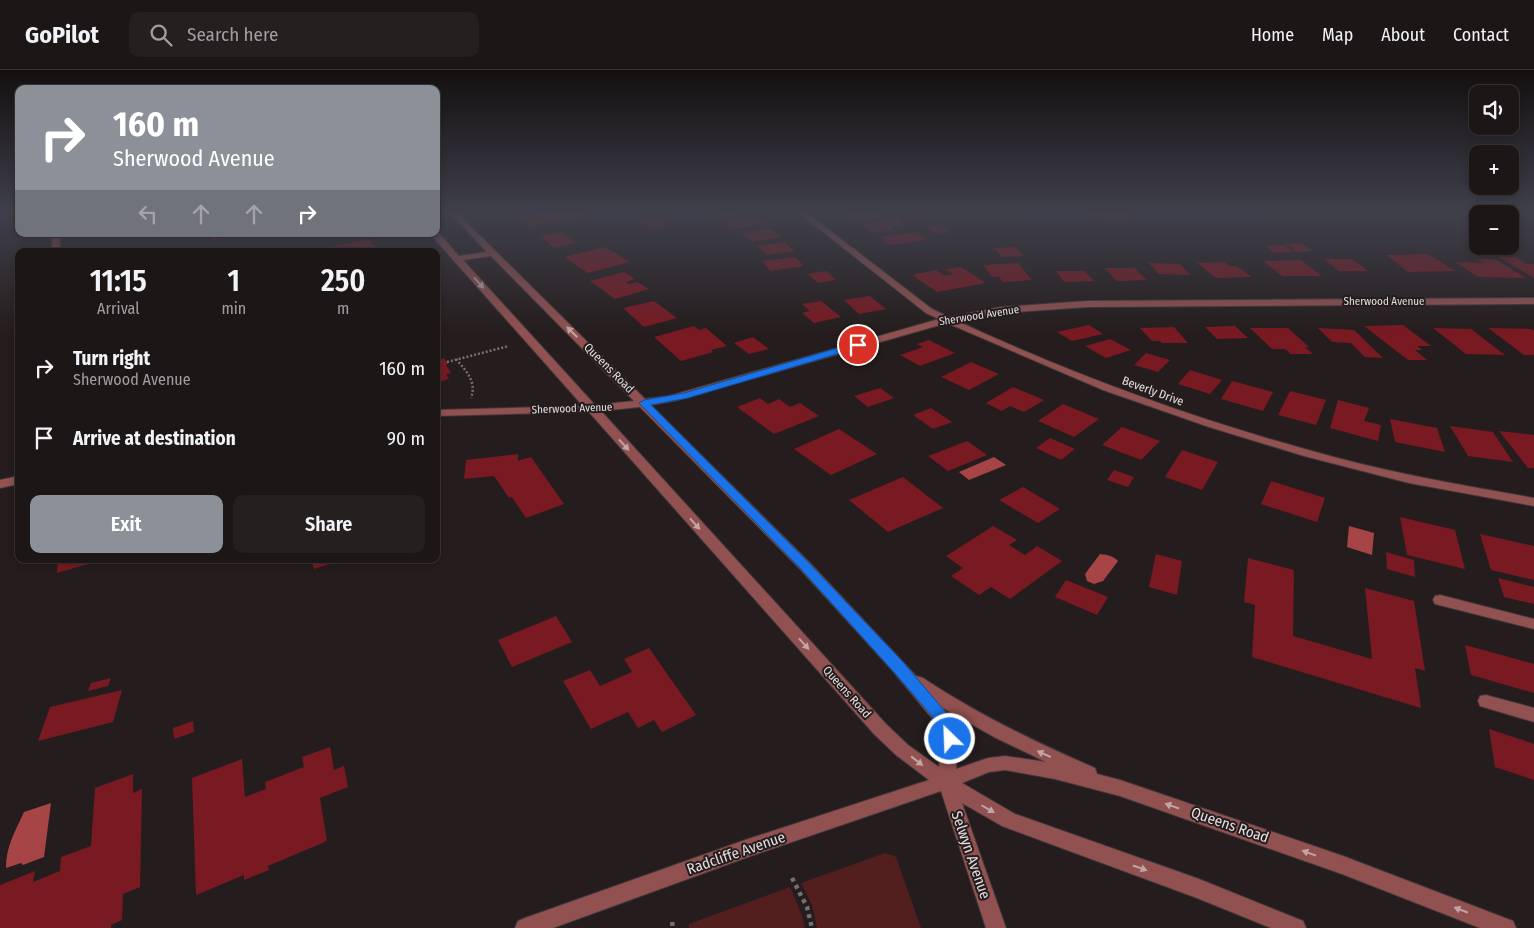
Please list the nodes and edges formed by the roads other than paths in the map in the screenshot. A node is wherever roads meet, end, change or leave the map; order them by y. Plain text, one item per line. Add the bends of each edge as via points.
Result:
1 (452, 253) edge
2 (487, 253) edge
3 (493, 253) edge
4 (854, 253) edge
5 (457, 259) junction
6 (1534, 301) edge
7 (946, 320) junction
8 (644, 403) junction
9 (592, 408) junction
10 (440, 413) edge
11 (15, 481) edge
12 (0, 484) edge
13 (1534, 502) edge
14 (1440, 600) dead end
15 (1534, 624) edge
16 (898, 666) junction
17 (1486, 701) dead end
18 (1534, 714) edge
19 (948, 782) junction
20 (1120, 788) junction
21 (525, 928) edge
22 (996, 928) edge
23 (1296, 928) edge
24 (1506, 928) edge

1 - 5 street, Queens Road
2 - 5 street
8 -> 3 street, Queens Road
4 - 7 street, Beverly Drive via 923,307
5 -> 9 street, Queens Road
6 - 7 street, Sherwood Avenue via 1117,303 1001,310
7 - 8 street, Sherwood Avenue via 692,394
7 - 13 street, Beverly Drive via 1116,391 1259,440 1380,472
8 - 9 street, Sherwood Avenue
8 - 16 street, Queens Road via 805,566
9 - 10 street, Sherwood Avenue
9 -> 19 street, Queens Road via 880,729 902,750
11 - 12 street
14 - 15 street
16 - 19 street, Queens Road via 936,711 949,734
20 -> 16 street via 1008,738 942,699
17 - 18 street
19 - 20 street, Queens Road via 988,765 1005,763 1055,771
19 - 21 street, Radcliffe Avenue via 730,854
19 - 22 street, Selwyn Avenue
19 -> 23 street, Queens Road via 1009,820
24 -> 20 street, Queens Road via 1315,855

